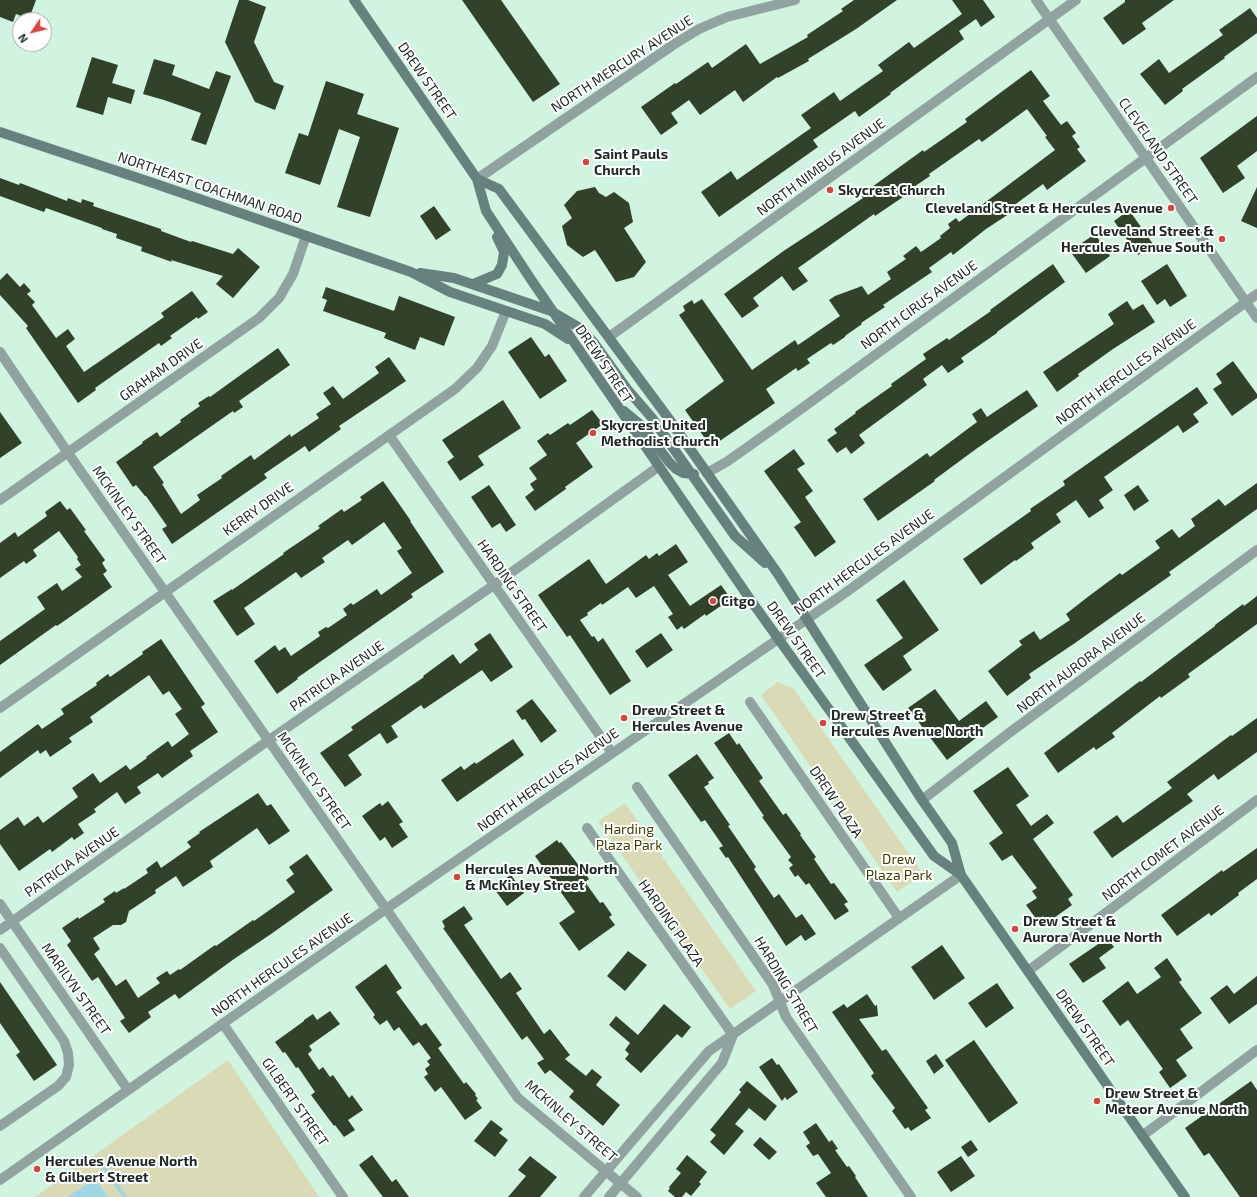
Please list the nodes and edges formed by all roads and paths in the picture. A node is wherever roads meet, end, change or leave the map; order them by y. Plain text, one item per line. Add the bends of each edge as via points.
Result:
1 (354, 0) edge
2 (795, 0) edge
3 (1036, 0) edge
4 (1076, 0) edge
5 (759, 4) edge
6 (1049, 19) junction
7 (1257, 77) edge
8 (0, 132) edge
9 (1146, 158) junction
10 (477, 179) junction
11 (486, 211) junction
12 (306, 236) junction
13 (411, 272) junction
14 (473, 284) junction
15 (1257, 294) edge
16 (1246, 302) junction
17 (551, 310) junction
18 (506, 311) junction
19 (1257, 318) edge
20 (609, 337) junction
21 (573, 342) junction
22 (0, 352) edge
23 (614, 402) junction
24 (389, 435) junction
25 (68, 453) junction
26 (658, 467) junction
27 (707, 473) junction
28 (692, 474) junction
29 (0, 500) edge
30 (1257, 550) edge
31 (778, 574) junction
32 (494, 585) junction
33 (165, 592) junction
34 (807, 620) junction
35 (778, 640) junction
36 (750, 702) dead end
37 (0, 708) edge
38 (269, 740) junction
39 (612, 753) junction
40 (637, 787) dead end
41 (922, 800) junction
42 (1257, 800) edge
43 (587, 828) dead end
44 (962, 875) junction
45 (0, 904) edge
46 (386, 908) junction
47 (899, 918) junction
48 (12, 922) junction
49 (0, 930) edge
50 (0, 948) edge
51 (1028, 971) junction
52 (780, 1001) junction
53 (223, 1024) junction
54 (732, 1035) junction
55 (1257, 1050) edge
56 (128, 1090) junction
57 (0, 1126) edge
58 (1142, 1136) junction
59 (606, 1170) junction
60 (0, 1180) edge
61 (621, 1183) junction
62 (343, 1197) edge
63 (584, 1197) edge
64 (610, 1197) edge
65 (637, 1197) edge
66 (912, 1197) edge
67 (1184, 1197) edge

1 - 10 main road, DREW STREET
2 - 5 street, NORTH MERCURY AVENUE
3 - 6 street, CLEVELAND STREET
4 - 6 street, NORTH NIMBUS AVENUE
5 - 10 street, NORTH MERCURY AVENUE via 699,29 673,45
6 - 9 street, CLEVELAND STREET
6 - 20 street, NORTH NIMBUS AVENUE
7 - 9 street, NORTH CIRUS AVENUE
8 - 12 main road, NORTHEAST COACHMAN ROAD
9 - 16 street, CLEVELAND STREET
9 - 27 street, NORTH CIRUS AVENUE via 790,417
10 - 11 main road, DREW STREET
10 - 20 main road, DREW STREET via 499,188
11 - 14 main road via 504,252 502,265 497,274
11 - 17 main road, DREW STREET
12 - 13 main road, NORTHEAST COACHMAN ROAD
12 - 25 street, GRAHAM DRIVE via 293,274 279,298 259,318
13 - 14 main road, NORTHEAST COACHMAN ROAD via 454,278
13 - 18 main road, NORTHEAST COACHMAN ROAD via 450,292
14 - 17 main road, NORTHEAST COACHMAN ROAD
15 - 16 street, NORTH HERCULES AVENUE
16 - 19 street, CLEVELAND STREET
16 - 34 street, NORTH HERCULES AVENUE
17 - 21 main road, DREW STREET
17 - 28 main road, DREW STREET via 580,328 594,343
18 - 21 main road, NORTHEAST COACHMAN ROAD via 544,324
18 - 24 street, KERRY DRIVE via 492,346 477,368 455,389
20 - 27 main road, DREW STREET
21 - 23 main road, DREW STREET
22 - 25 street, MCKINLEY STREET
23 - 26 main road, DREW STREET
23 - 28 main road via 642,426 669,462 683,473
24 - 32 street, HARDING STREET
24 - 33 street, KERRY DRIVE
25 - 29 street, GRAHAM DRIVE
25 - 33 street, MCKINLEY STREET
26 - 32 street, PATRICIA AVENUE
26 - 35 main road, DREW STREET
27 - 28 main road
27 - 31 main road, DREW STREET
28 - 31 main road, DREW STREET via 735,536
30 - 41 street, NORTH AURORA AVENUE
31 - 34 main road, DREW STREET
32 - 38 street, PATRICIA AVENUE
32 - 39 street, HARDING STREET
33 - 37 street, KERRY DRIVE
33 - 38 street, MCKINLEY STREET
34 - 35 street, NORTH HERCULES AVENUE
34 - 41 main road, DREW STREET
35 - 39 street, NORTH HERCULES AVENUE
35 - 44 main road, DREW STREET via 934,856
36 - 47 street, DREW PLAZA
38 - 46 street, MCKINLEY STREET
38 - 48 street, PATRICIA AVENUE
39 - 46 street, NORTH HERCULES AVENUE
40 - 52 street, HARDING STREET via 773,985
41 - 44 main road, DREW STREET via 952,843
42 - 51 street, NORTH COMET AVENUE
43 - 54 street, HARDING PLAZA
44 - 47 street
44 - 51 main road, DREW STREET
45 - 48 street, MARILYN STREET
46 - 53 street, NORTH HERCULES AVENUE
46 - 59 street, MCKINLEY STREET via 518,1098
47 - 52 street
48 - 49 street, PATRICIA AVENUE
48 - 56 street, MARILYN STREET
50 - 57 street via 64,1041 69,1065 66,1077 58,1086
51 - 58 main road, DREW STREET
52 - 54 street
52 - 66 street, HARDING STREET via 786,1017
53 - 56 street, NORTH HERCULES AVENUE
53 - 62 street, GILBERT STREET
54 - 59 street via 709,1051
54 - 61 street via 722,1063
55 - 58 street
56 - 60 street, NORTH HERCULES AVENUE
58 - 67 main road, DREW STREET
59 - 61 street, MCKINLEY STREET
59 - 63 street
61 - 64 street
61 - 65 street, MCKINLEY STREET

